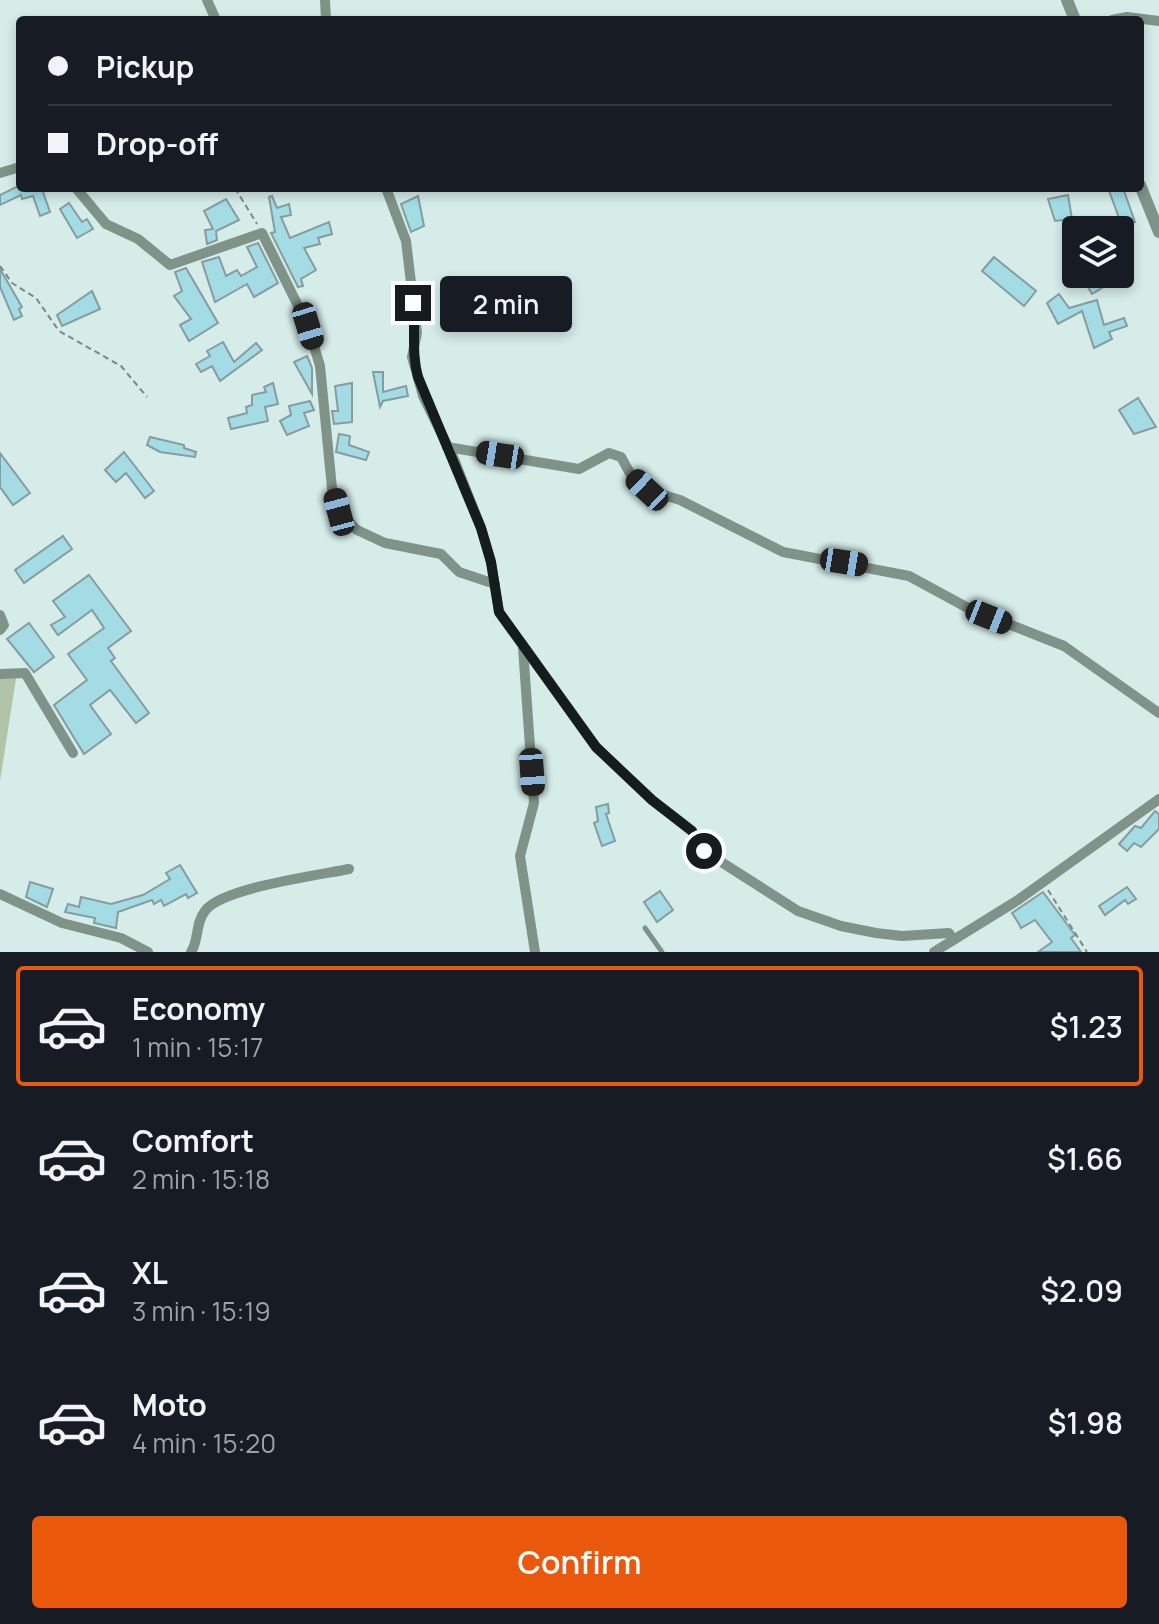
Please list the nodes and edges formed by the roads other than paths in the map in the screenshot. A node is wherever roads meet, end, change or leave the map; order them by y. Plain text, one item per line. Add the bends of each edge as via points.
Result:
1 (79, 192) edge
2 (388, 192) edge
3 (1143, 192) edge
4 (1159, 232) edge
5 (447, 447) junction
6 (495, 584) junction
7 (0, 615) edge
8 (0, 630) edge
9 (523, 646) junction
10 (0, 674) edge
11 (1159, 713) edge
12 (73, 753) dead end
13 (1159, 799) edge
14 (349, 869) dead end
15 (0, 894) edge
16 (645, 928) dead end
17 (953, 940) junction
18 (148, 952) edge
19 (191, 952) edge
20 (535, 952) edge
21 (662, 952) edge
22 (934, 952) edge

1 - 6 street via 106,224 138,239 170,265 262,233 308,326 320,366 339,512 357,530 385,543 441,554 459,572
2 - 5 street via 406,241 417,333 412,357
3 - 4 street
5 - 6 street via 481,528
5 - 11 street via 579,469 609,453 621,457 647,490 680,500 783,552 909,576 968,608 1064,646
6 - 9 street via 499,612
7 - 8 street
9 - 17 street via 596,747 686,826 704,851 751,884 798,911 841,926 902,936 949,933
9 - 20 street via 534,803 520,856
10 - 12 street via 25,673
13 - 17 street
14 - 19 street via 245,890 215,902 202,915
15 - 18 street via 62,923 121,938
16 - 21 lane
17 - 22 street

